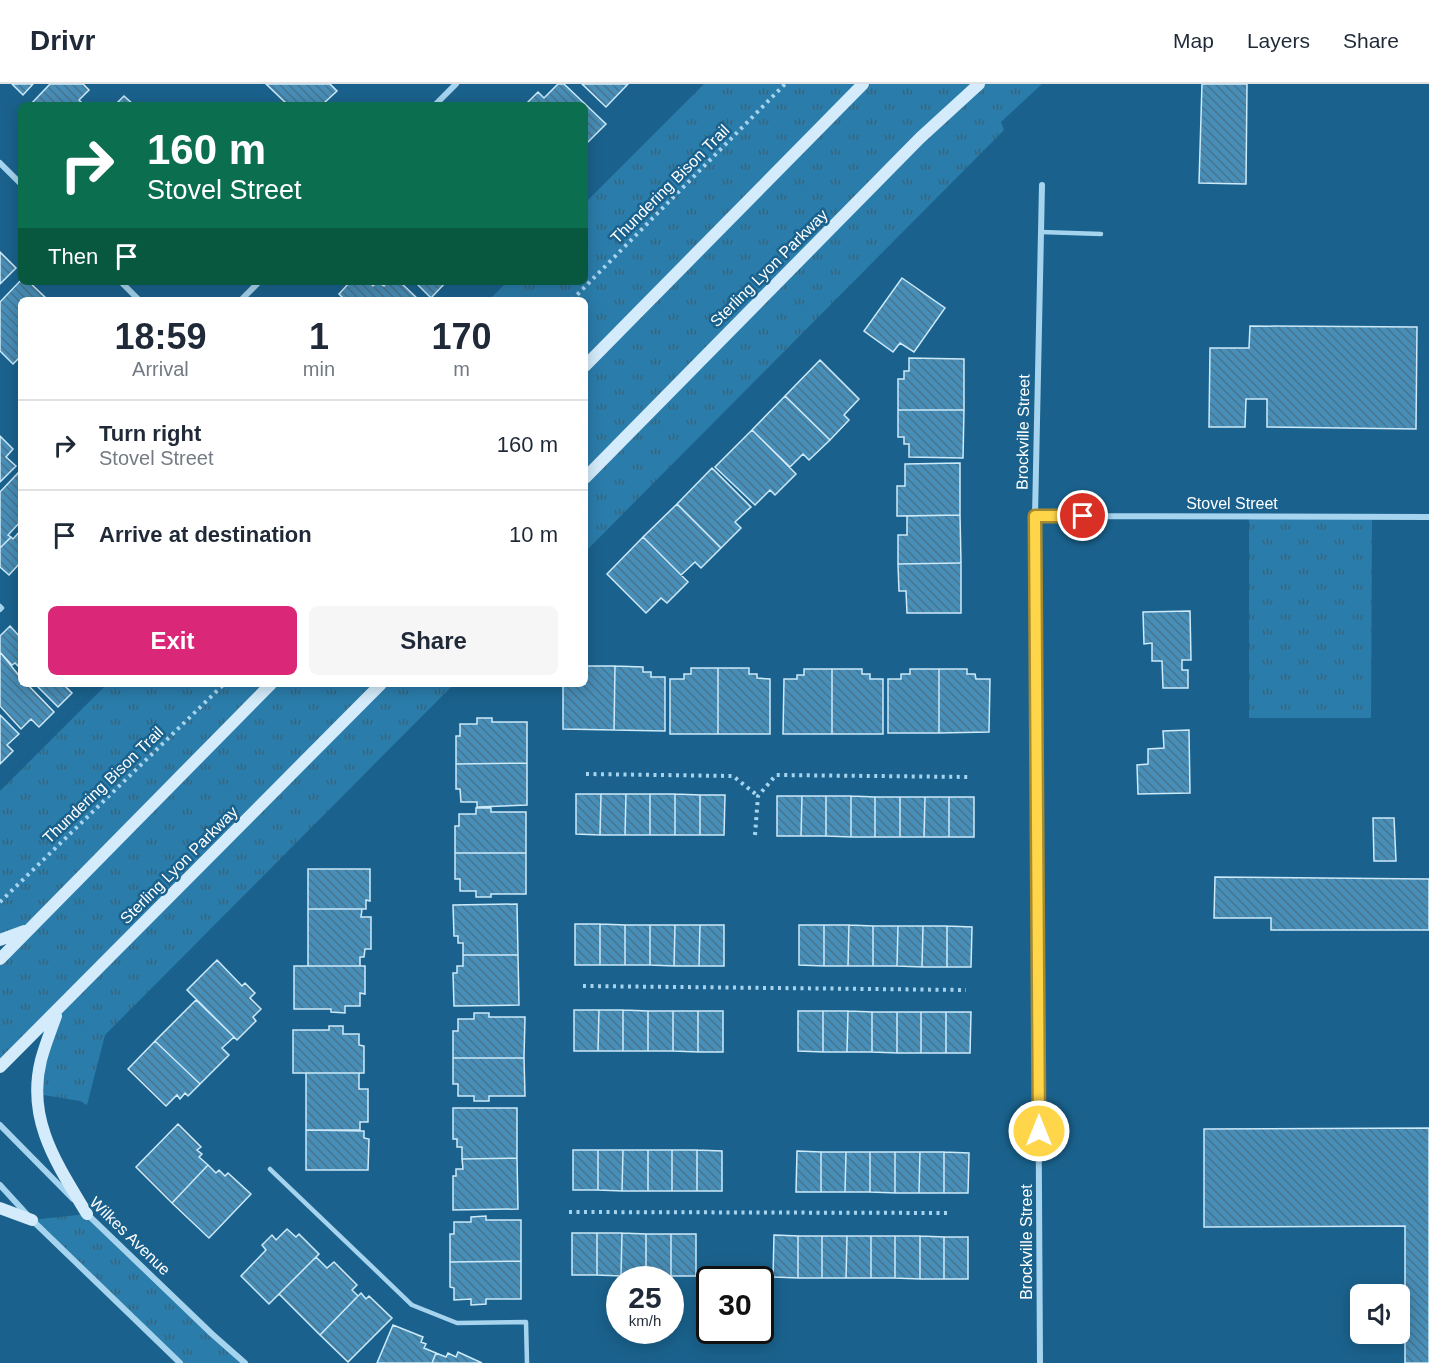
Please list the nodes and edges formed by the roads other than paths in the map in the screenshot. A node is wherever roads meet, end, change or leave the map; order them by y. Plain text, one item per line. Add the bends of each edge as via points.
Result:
1 (456, 84) edge
2 (863, 84) edge
3 (979, 84) edge
4 (438, 102) edge
5 (0, 163) edge
6 (18, 181) edge
7 (1042, 185) dead end
8 (1041, 232) junction
9 (1101, 234) dead end
10 (124, 285) edge
11 (256, 285) edge
12 (136, 297) edge
13 (244, 297) edge
14 (588, 363) edge
15 (588, 475) edge
16 (1035, 516) junction
17 (1429, 518) edge
18 (268, 687) edge
19 (378, 687) edge
20 (28, 930) junction
21 (0, 940) edge
22 (0, 959) edge
23 (57, 1012) junction
24 (0, 1067) edge
25 (0, 1125) edge
26 (270, 1169) dead end
27 (0, 1185) edge
28 (0, 1208) edge
29 (87, 1214) junction
30 (32, 1220) junction
31 (180, 1363) edge
32 (245, 1363) edge
33 (527, 1363) edge
34 (1040, 1363) edge

1 - 4 street
2 - 14 main road
3 - 15 main road, Sterling Lyon Parkway via 920,138
5 - 6 street
7 - 8 street, Brockville Street
8 - 9 lane
8 - 16 street, Brockville Street
10 - 12 street
11 - 13 street
16 - 17 street, Stovel Street
16 - 34 street, Brockville Street
18 - 20 main road
19 - 23 main road, Sterling Lyon Parkway
20 - 21 main road
20 - 22 main road
23 - 24 main road, Sterling Lyon Parkway
23 - 29 main road via 40,1061 37,1094 41,1128
25 - 29 street, Wilkes Avenue
26 - 33 lane via 412,1305 457,1323 526,1322
27 - 30 street
28 - 30 main road
29 - 32 street, Wilkes Avenue
30 - 31 street

